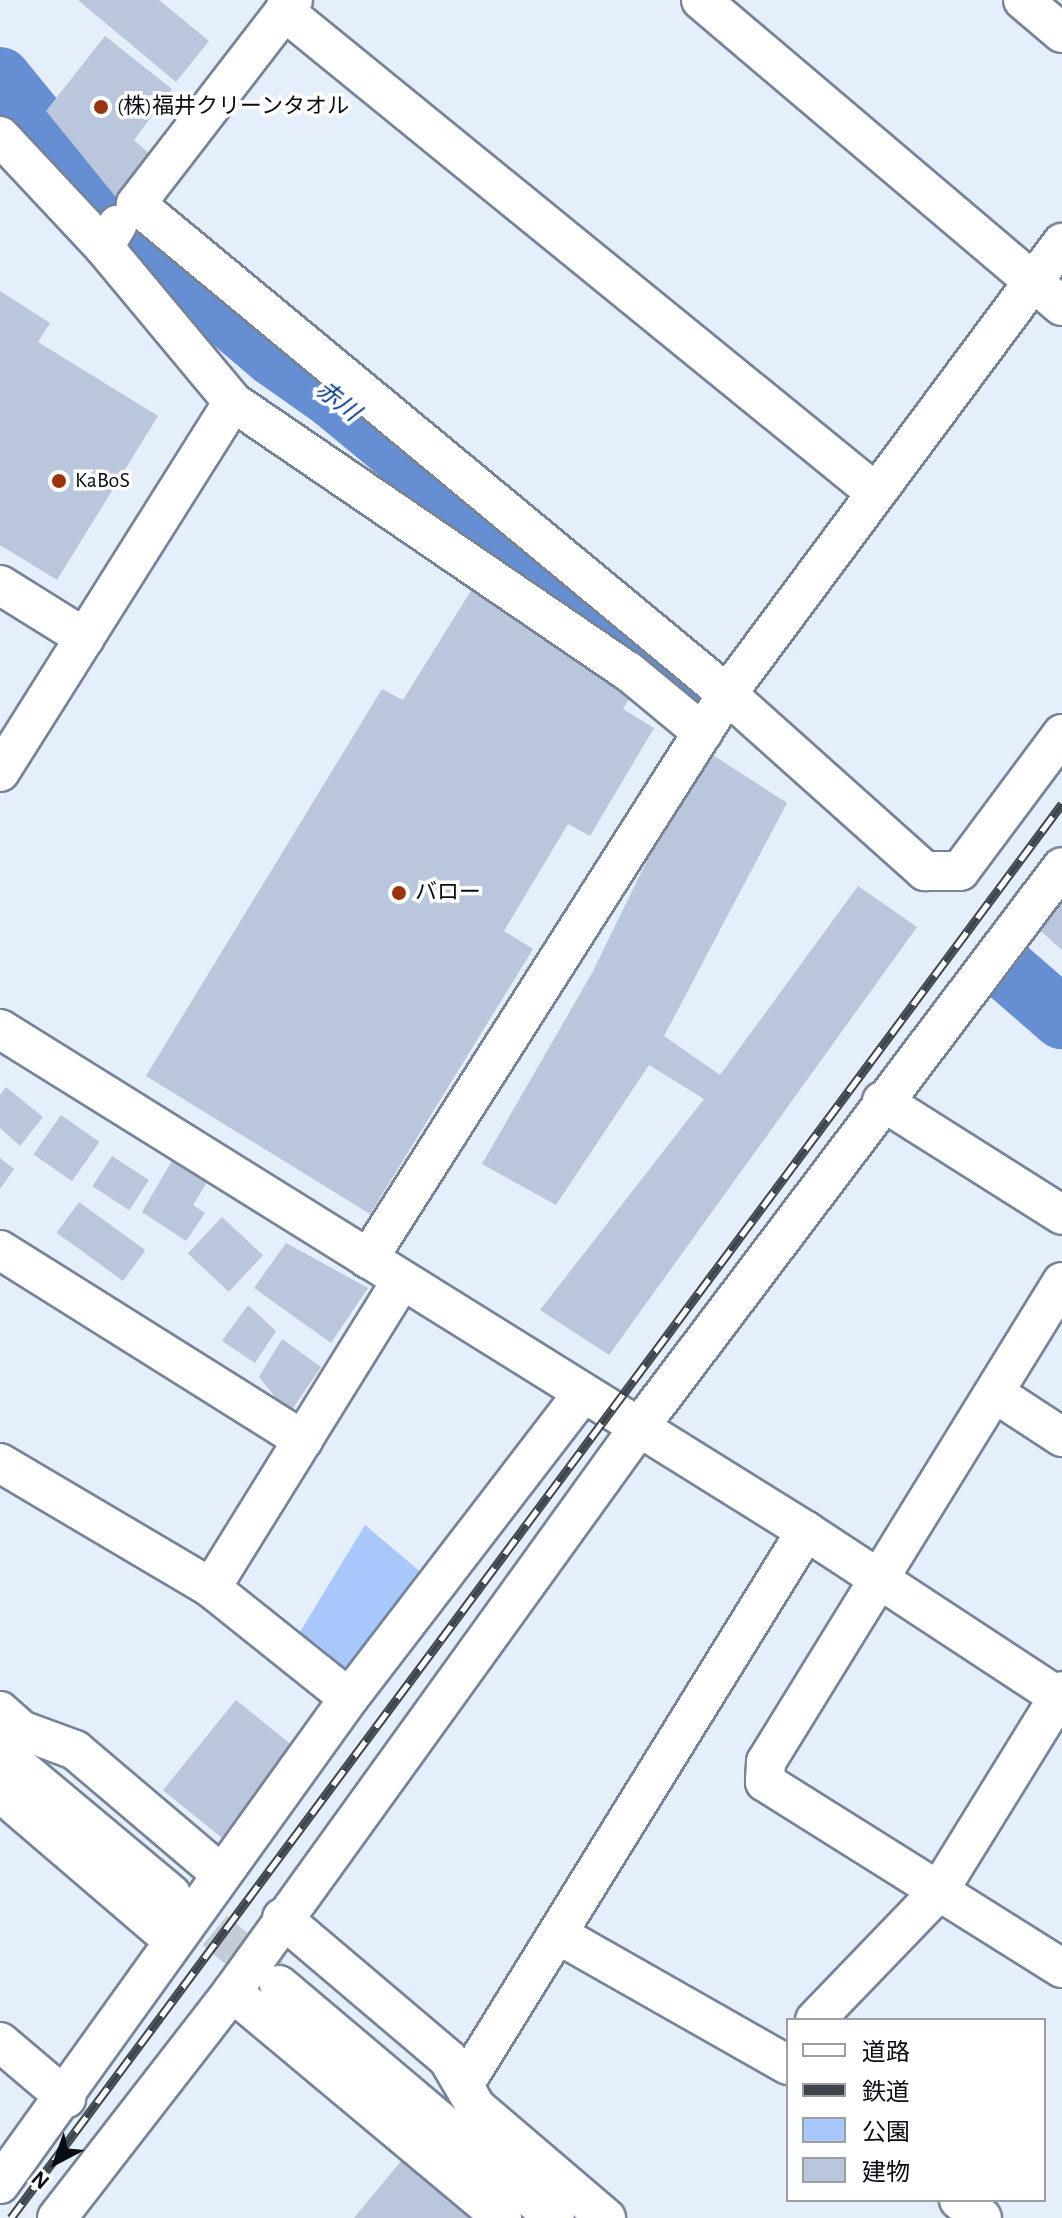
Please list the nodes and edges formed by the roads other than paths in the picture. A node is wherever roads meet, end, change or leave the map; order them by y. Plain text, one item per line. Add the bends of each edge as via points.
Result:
1 (701, 0) edge
2 (1023, 0) edge
3 (289, 6) edge
4 (1062, 33) edge
5 (0, 136) edge
6 (136, 204) junction
7 (1062, 243) edge
8 (104, 247) junction
9 (1033, 282) junction
10 (1062, 306) edge
11 (233, 402) junction
12 (876, 493) junction
13 (0, 585) edge
14 (85, 638) junction
15 (727, 694) junction
16 (703, 733) junction
17 (1062, 734) edge
18 (0, 772) edge
19 (1062, 867) edge
20 (0, 1029) edge
21 (882, 1101) junction
22 (1062, 1215) edge
23 (0, 1250) edge
24 (368, 1259) junction
25 (402, 1280) junction
26 (1062, 1282) edge
27 (583, 1393) junction
28 (996, 1394) junction
29 (637, 1430) junction
30 (1062, 1437) edge
31 (303, 1440) junction
32 (0, 1463) edge
33 (806, 1531) junction
34 (881, 1580) junction
35 (211, 1588) junction
36 (1061, 1695) edge
37 (349, 1698) junction
38 (0, 1711) edge
39 (0, 1751) edge
40 (0, 1792) edge
41 (221, 1874) junction
42 (938, 1892) junction
43 (171, 1894) tunnel mouth
44 (282, 1918) junction
45 (559, 1935) junction
46 (174, 1941) junction
47 (1062, 1968) edge
48 (279, 1985) tunnel mouth
49 (232, 1992) junction
50 (817, 2018) edge
51 (0, 2042) edge
52 (785, 2057) edge
53 (465, 2083) junction
54 (66, 2098) junction
55 (0, 2184) edge
56 (962, 2202) edge
57 (61, 2216) edge
58 (502, 2218) edge
59 (555, 2218) edge
60 (606, 2218) edge
61 (982, 2218) edge

1 - 9 street
2 - 4 street
3 - 6 street
3 - 12 street
5 - 8 street
6 - 8 street
6 - 15 street
7 - 9 street
8 - 11 street
9 - 10 street
9 - 12 street
11 - 14 street
11 - 16 street via 628,671
12 - 15 street
13 - 14 street
14 - 18 street
15 - 16 street
15 - 17 street via 925,871 960,871
16 - 24 street
19 - 21 street
20 - 24 street
21 - 22 street
21 - 29 street
23 - 31 street
24 - 25 street
25 - 27 street
25 - 31 street
26 - 28 street
27 - 29 street
27 - 37 street
28 - 30 street
28 - 34 street
29 - 33 street
29 - 44 street
31 - 35 street
32 - 35 street
33 - 34 street
33 - 45 street
34 - 36 street
34 - 42 street via 766,1762 765,1782
35 - 37 street
36 - 42 street
37 - 41 street
38 - 41 street via 21,1730 75,1750
39 - 43 street
40 - 46 street
41 - 46 street
42 - 47 street
42 - 50 street
44 - 49 street
44 - 53 street via 448,2059
45 - 52 street
45 - 53 street
46 - 54 street
48 - 59 street
49 - 57 street
49 - 58 street
51 - 54 street
53 - 60 street via 476,2107
54 - 55 street
56 - 61 street

